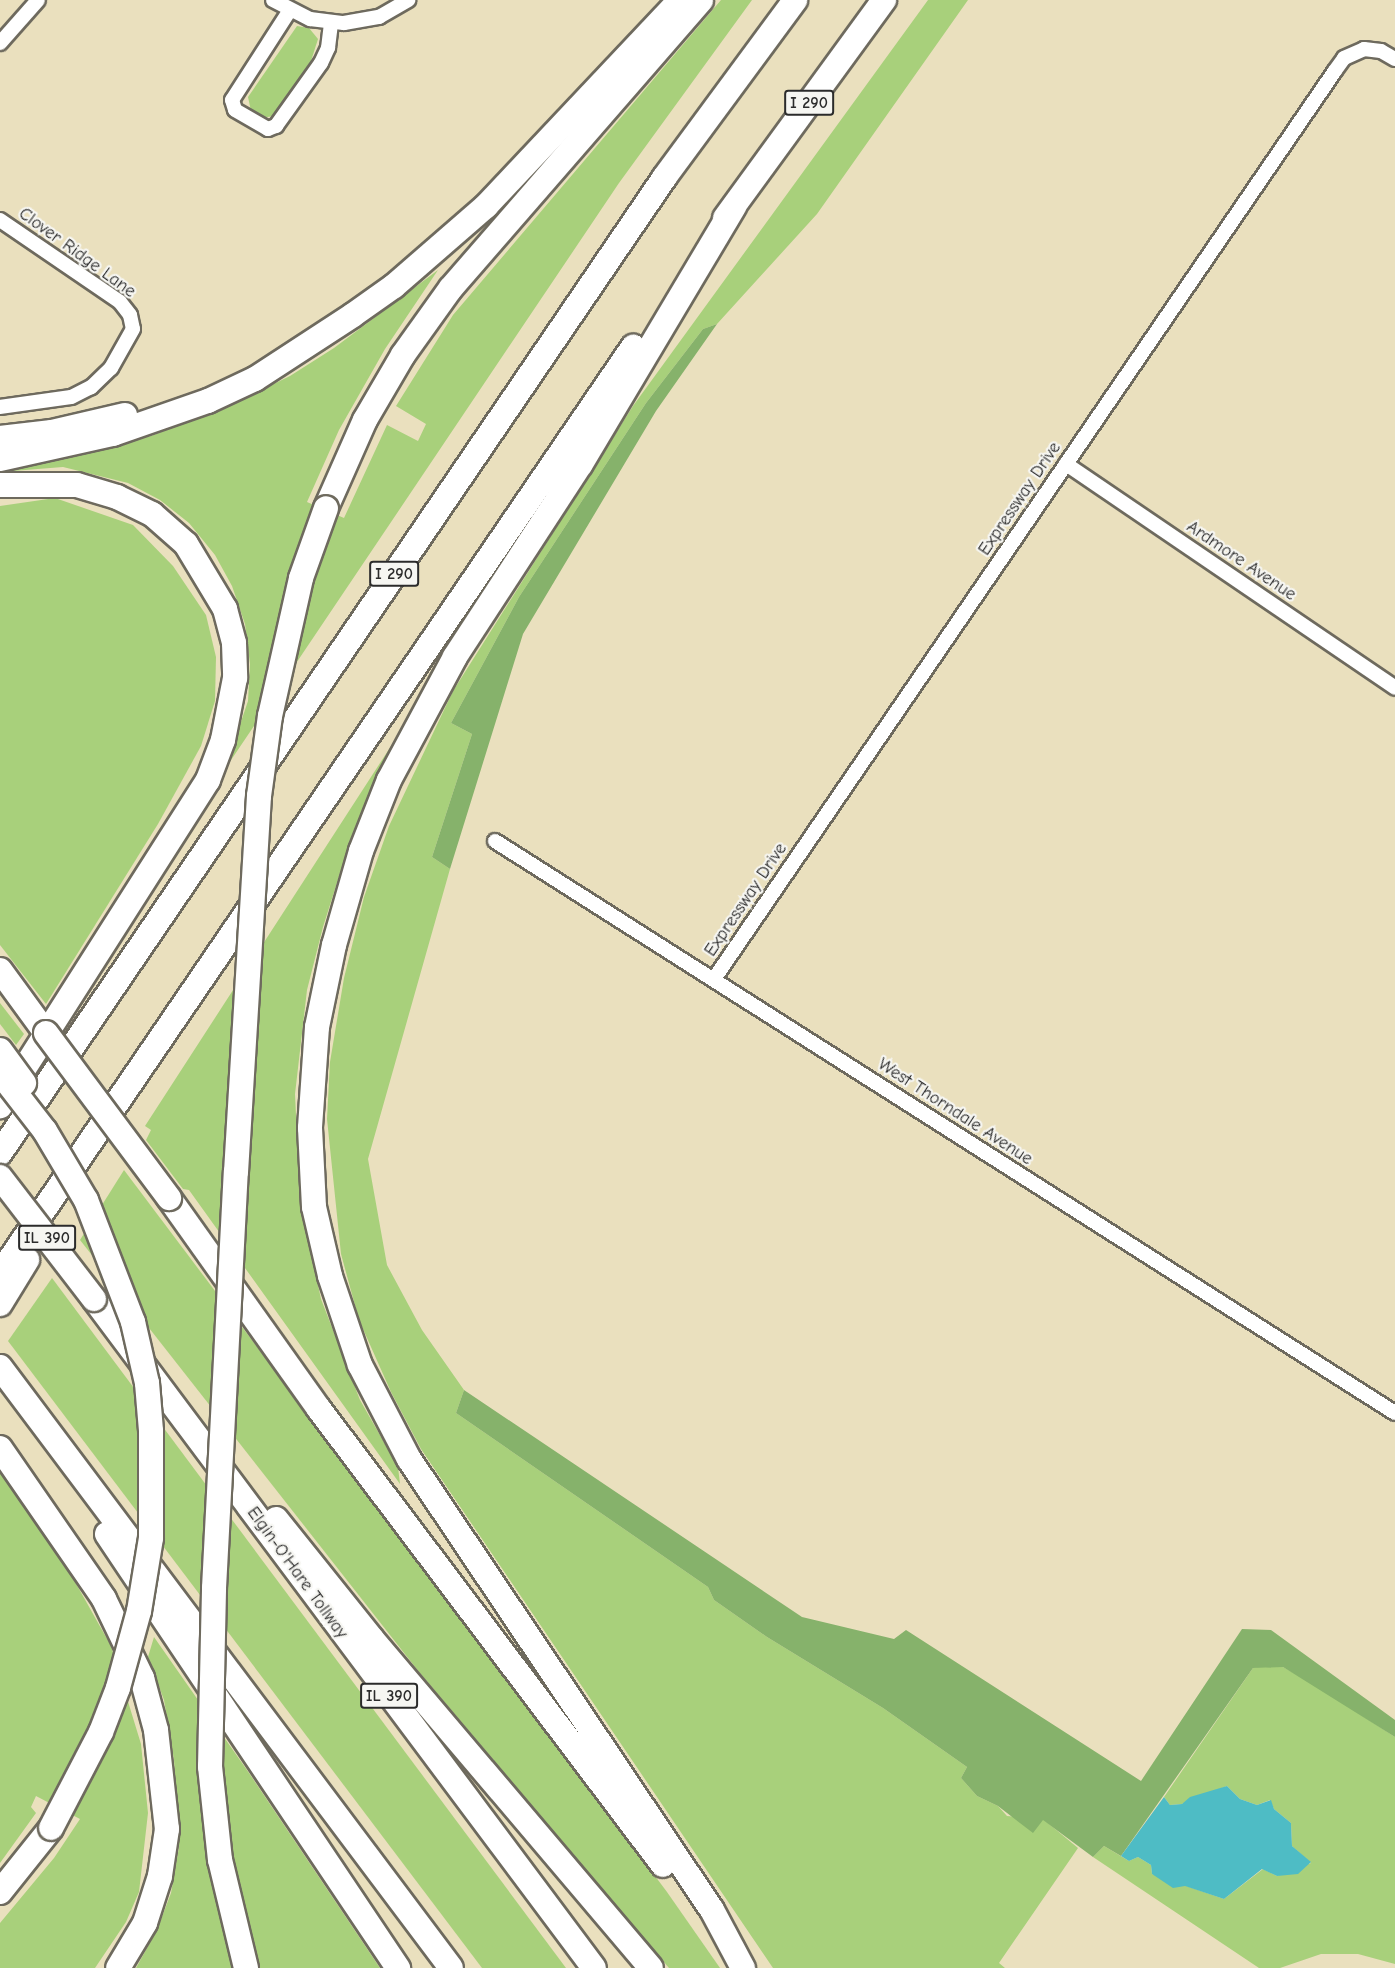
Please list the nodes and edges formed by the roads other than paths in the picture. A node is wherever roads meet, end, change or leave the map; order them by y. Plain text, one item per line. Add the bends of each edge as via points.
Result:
1 (38, 0) edge
2 (273, 0) edge
3 (409, 0) edge
4 (680, 0) edge
5 (701, 0) edge
6 (795, 0) edge
7 (884, 0) edge
8 (290, 10) junction
9 (331, 22) junction
10 (0, 43) edge
11 (1395, 59) edge
12 (734, 207) junction
13 (0, 220) edge
14 (288, 357) junction
15 (0, 407) edge
16 (0, 438) edge
17 (0, 459) edge
18 (1066, 464) junction
19 (0, 485) edge
20 (1395, 688) edge
21 (495, 842) dead end
22 (4, 977) edge
23 (714, 979) junction
24 (164, 1034) junction
25 (0, 1050) edge
26 (0, 1073) edge
27 (0, 1106) edge
28 (0, 1153) edge
29 (0, 1177) edge
30 (0, 1274) edge
31 (0, 1304) edge
32 (133, 1322) junction
33 (0, 1367) edge
34 (1395, 1413) edge
35 (187, 1423) junction
36 (0, 1448) edge
37 (66, 1452) junction
38 (0, 1892) edge
39 (118, 1968) edge
40 (246, 1968) edge
41 (398, 1968) edge
42 (451, 1968) edge
43 (594, 1968) edge
44 (651, 1968) edge
45 (741, 1968) edge

1 - 10 street
2 - 8 street
3 - 9 street via 370,19
4 - 14 highway via 486,206 394,286
5 - 40 highway, bridge via 451,288 403,355 365,420 326,508 301,578 270,716 260,796 214,1588 210,1767 220,1860
6 - 28 highway, I 290 via 664,178
7 - 12 highway, I 290
8 - 9 street
8 - 9 street via 232,100 235,110 257,126 276,126 321,63 328,48
11 - 18 street, Expressway Drive via 1381,51 1364,50 1344,58
12 - 24 highway, I 290 via 450,611
12 - 45 highway via 580,465 455,657 389,780 361,851 334,945 317,1027 310,1128 314,1208 330,1276 360,1365 409,1459 712,1910
13 - 15 street, Clover Ridge Lane via 120,302 130,315 133,329 111,368 91,387 71,397
14 - 16 highway via 132,414 52,432
14 - 17 highway via 255,379 154,421 53,450
18 - 20 street, Ardmore Avenue
18 - 23 street, Expressway Drive
19 - 27 highway via 77,485 152,514 186,544 220,601 234,644 235,678 223,740 207,780
21 - 23 street, West Thorndale Avenue
22 - 45 highway, bridge via 169,1198 319,1409
23 - 34 street, West Thorndale Avenue
24 - 30 highway, I 290
24 - 31 highway
25 - 32 highway, bridge via 54,1124 96,1194 124,1273
26 - 32 highway, bridge via 45,1131 86,1200
29 - 35 highway, Elgin-O'Hare Tollway / IL 390, bridge
32 - 38 highway, bridge via 147,1383 153,1484 151,1538 139,1611 118,1688 101,1732 51,1828
33 - 37 highway
35 - 43 highway, Elgin-O'Hare Tollway / IL 390
35 - 44 highway via 244,1478 372,1639
36 - 39 highway via 104,1599 141,1678 156,1730 167,1829 160,1876 146,1923
37 - 41 highway via 95,1516
37 - 42 highway

